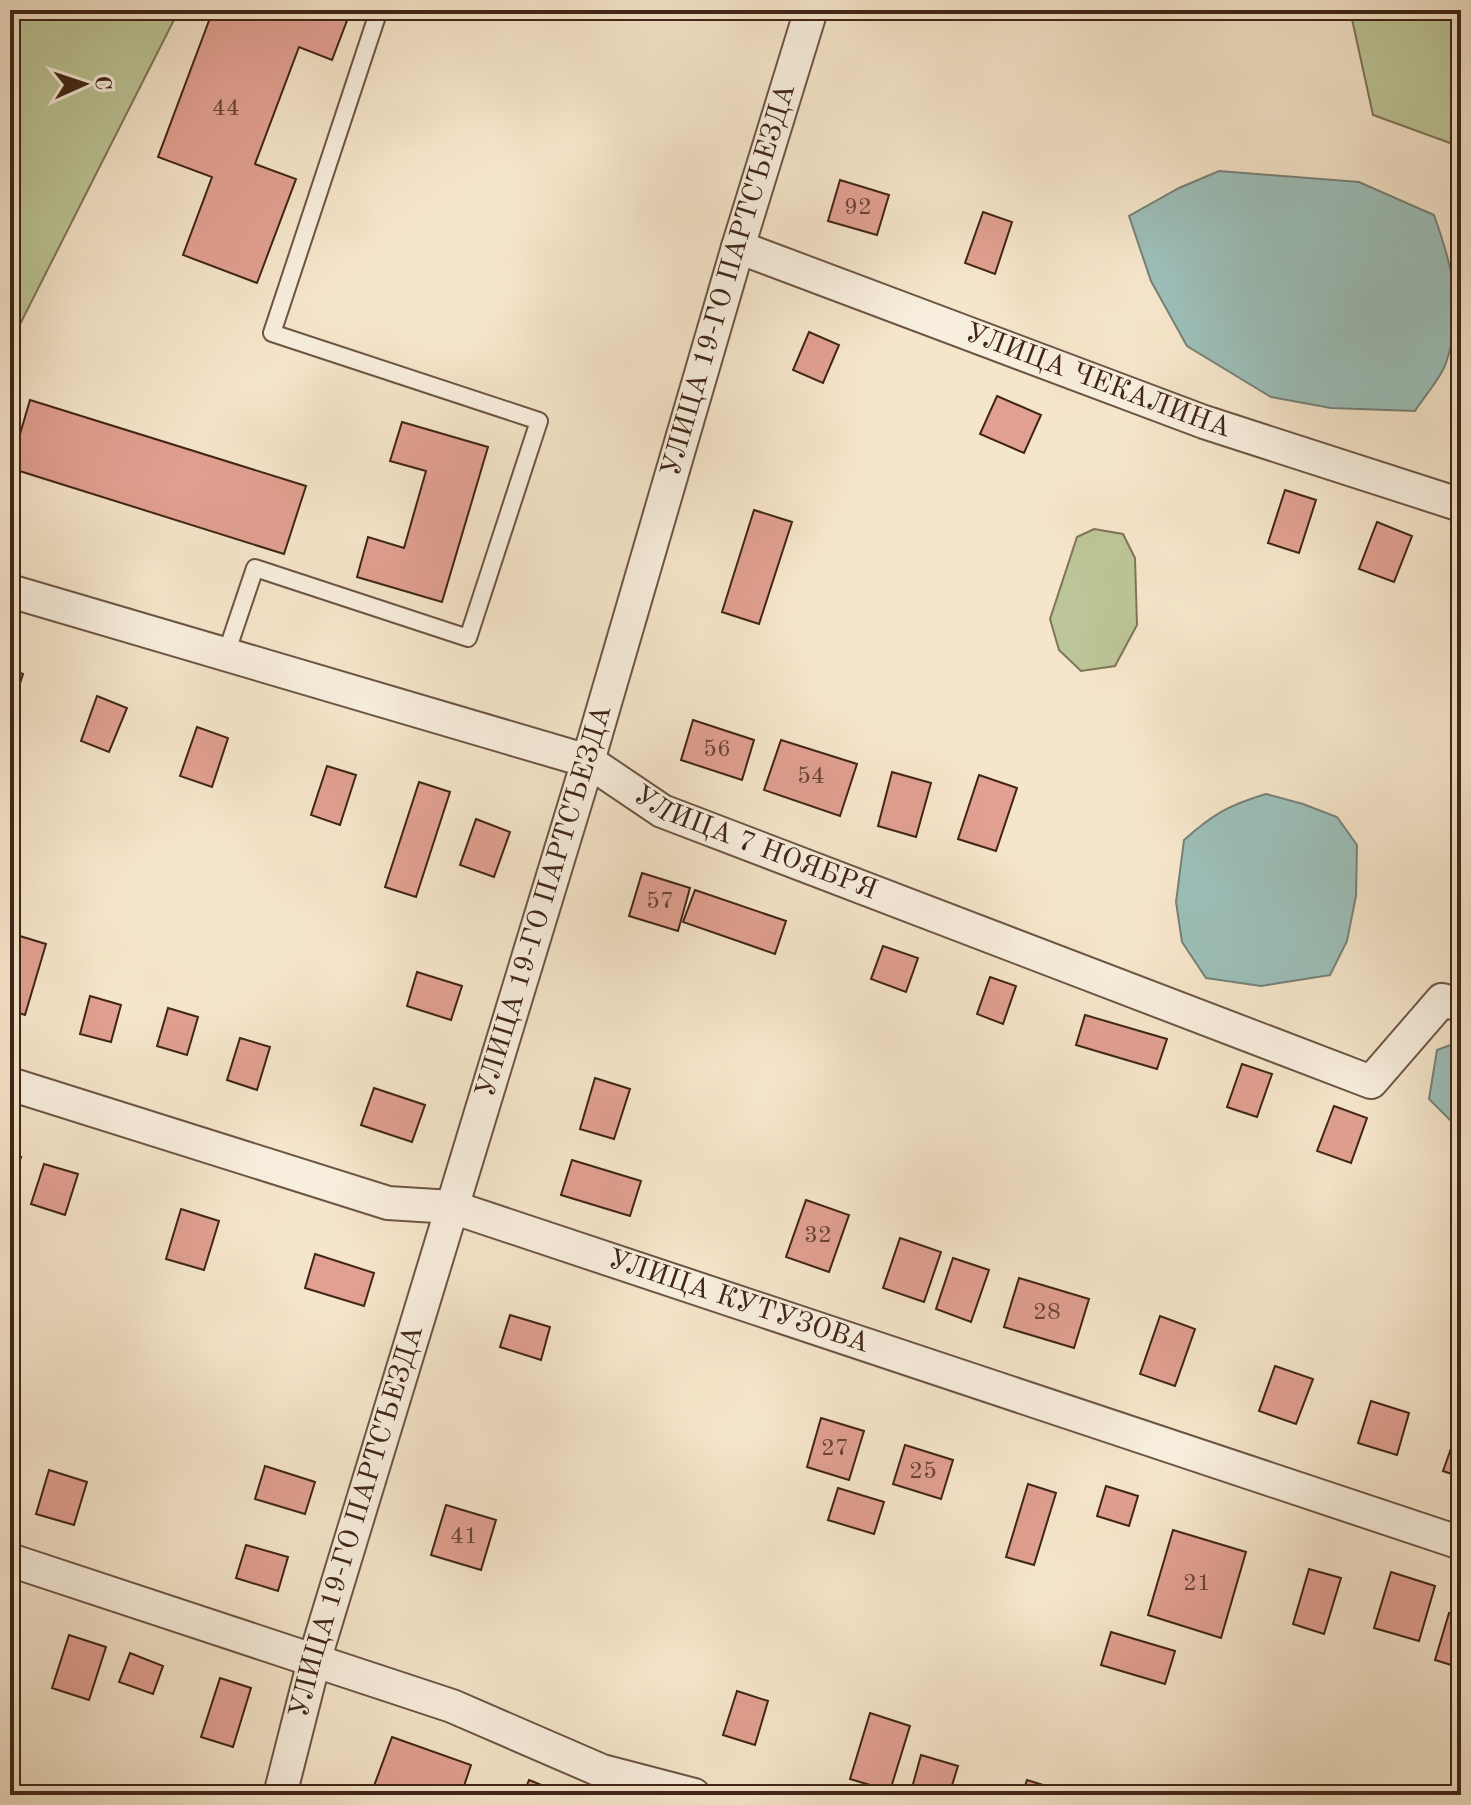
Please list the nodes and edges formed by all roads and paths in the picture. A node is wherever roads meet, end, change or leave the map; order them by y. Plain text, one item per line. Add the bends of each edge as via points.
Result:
1 (379, 10) edge
2 (811, 10) edge
3 (738, 247) junction
4 (1461, 505) edge
5 (10, 591) edge
6 (226, 654) junction
7 (588, 761) junction
8 (1461, 1005) edge
9 (10, 1084) edge
10 (452, 1207) junction
11 (1461, 1543) edge
12 (10, 1560) edge
13 (314, 1661) junction
14 (280, 1795) edge
15 (694, 1795) edge

1 - 6 lane via 272,333 539,421 468,638 255,568
2 - 3 street, УЛИЦА 19-ГО ПАРТСЪЕЗДА
3 - 4 street, УЛИЦА ЧЕКАЛИНА via 1204,422
3 - 7 street, УЛИЦА 19-ГО ПАРТСЪЕЗДА
5 - 6 street, УЛИЦА 7 НОЯБРЯ
6 - 7 street, УЛИЦА 7 НОЯБРЯ
7 - 8 street, УЛИЦА 7 НОЯБРЯ via 662,811 1371,1082 1442,1000
7 - 10 street, УЛИЦА 19-ГО ПАРТСЪЕЗДА
9 - 10 street, УЛИЦА КУТУЗОВА via 388,1203
10 - 11 street, УЛИЦА КУТУЗОВА
10 - 13 street, УЛИЦА 19-ГО ПАРТСЪЕЗДА
12 - 13 street
13 - 14 street, УЛИЦА 19-ГО ПАРТСЪЕЗДА
13 - 15 street via 452,1706 602,1771

